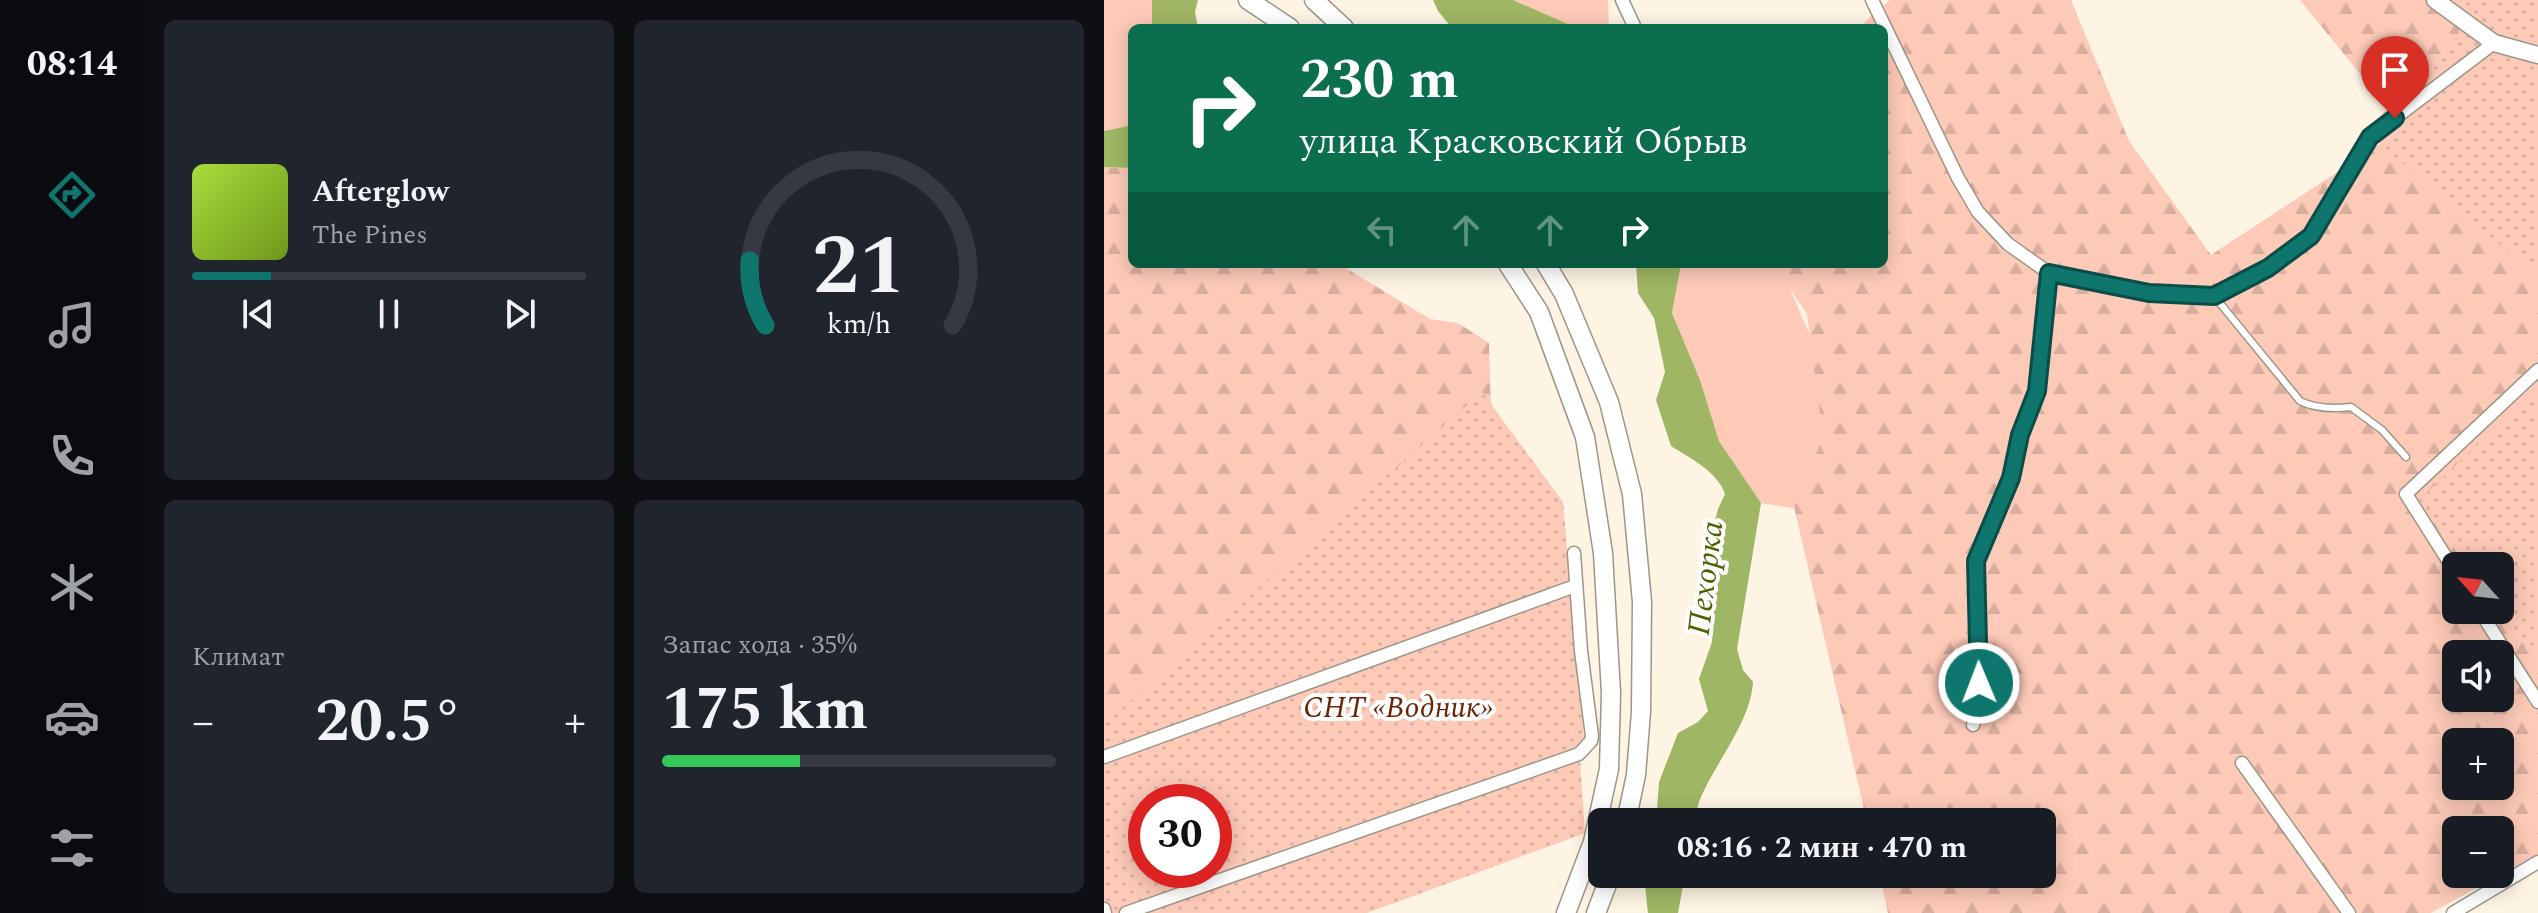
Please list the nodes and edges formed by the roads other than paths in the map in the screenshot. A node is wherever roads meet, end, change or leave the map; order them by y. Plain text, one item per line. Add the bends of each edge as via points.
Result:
1 (1248, 0) edge
2 (1314, 0) edge
3 (1622, 0) edge
4 (1872, 0) edge
5 (2435, 0) edge
6 (1284, 24) edge
7 (1340, 24) edge
8 (1633, 24) edge
9 (1884, 24) edge
10 (1888, 33) edge
11 (2494, 43) junction
12 (2538, 55) edge
13 (1511, 268) edge
14 (1548, 268) edge
15 (2049, 273) junction
16 (2214, 296) junction
17 (2538, 370) edge
18 (2406, 457) dead end
19 (2443, 552) edge
20 (1574, 553) dead end
21 (1575, 586) junction
22 (2488, 624) edge
23 (2538, 702) edge
24 (1973, 725) dead end
25 (1104, 757) edge
26 (2242, 763) dead end
27 (1629, 808) edge
28 (2538, 862) edge
29 (1606, 888) edge
30 (1126, 913) edge
31 (1566, 913) edge
32 (1596, 913) edge
33 (2349, 913) edge
34 (2453, 913) edge

1 - 6 main road
2 - 7 main road
3 - 8 street
4 - 9 street
5 - 11 main road
10 - 15 street via 1978,212 2008,244
11 - 12 main road
11 - 16 street via 2370,137 2311,236 2268,268
13 - 31 main road via 1539,312 1585,437 1603,553 1611,693 1609,769 1593,842
14 - 27 main road via 1609,402 1632,494 1642,602 1641,712
15 - 16 street via 2149,293
15 - 24 street via 2037,391 2011,478 1976,561 1979,705
16 - 18 lane via 2300,401 2331,409 2351,407
17 - 19 street via 2406,494
20 - 21 street
21 - 25 street
21 - 30 street via 1592,736 1579,754
22 - 23 street
26 - 33 street
28 - 34 street
29 - 32 main road

